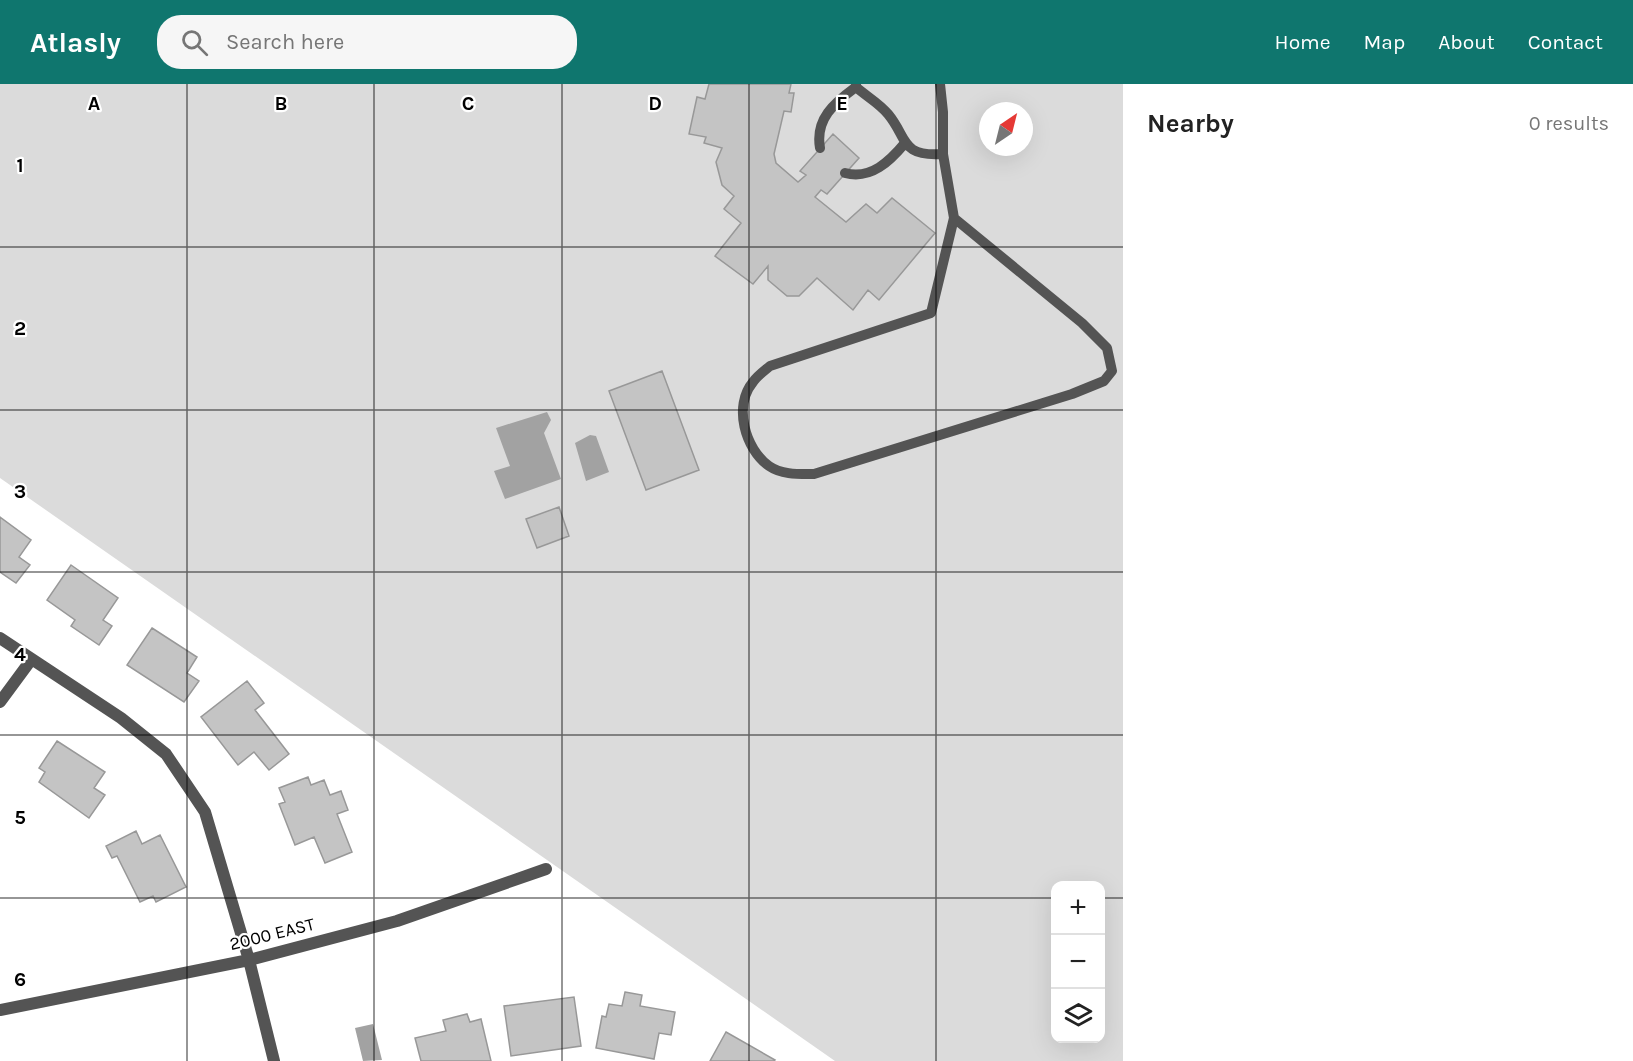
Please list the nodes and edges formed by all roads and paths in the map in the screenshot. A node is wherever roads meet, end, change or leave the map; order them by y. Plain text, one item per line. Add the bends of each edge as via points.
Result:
1 (940, 84) edge
2 (856, 86) edge
3 (905, 143) junction
4 (820, 148) dead end
5 (942, 154) junction
6 (845, 173) dead end
7 (954, 218) junction
8 (0, 638) edge
9 (31, 660) junction
10 (0, 702) edge
11 (546, 869) dead end
12 (249, 960) junction
13 (0, 1010) edge
14 (274, 1061) edge

1 - 5 lane
2 - 3 lane via 890,116
2 - 4 lane via 828,110 818,136
3 - 5 lane via 927,155
3 - 6 lane via 881,167 855,176
5 - 7 lane
7 - 7 lane via 1082,323 1107,348 1112,371 1104,381 1072,394 814,474 791,474 770,467 754,453 742,417 752,383 770,366 931,313
8 - 9 street
9 - 10 street
9 - 12 street via 122,718 165,754 205,812
11 - 12 street, 2000 EAST via 397,921
12 - 13 street, 2000 EAST
12 - 14 street

